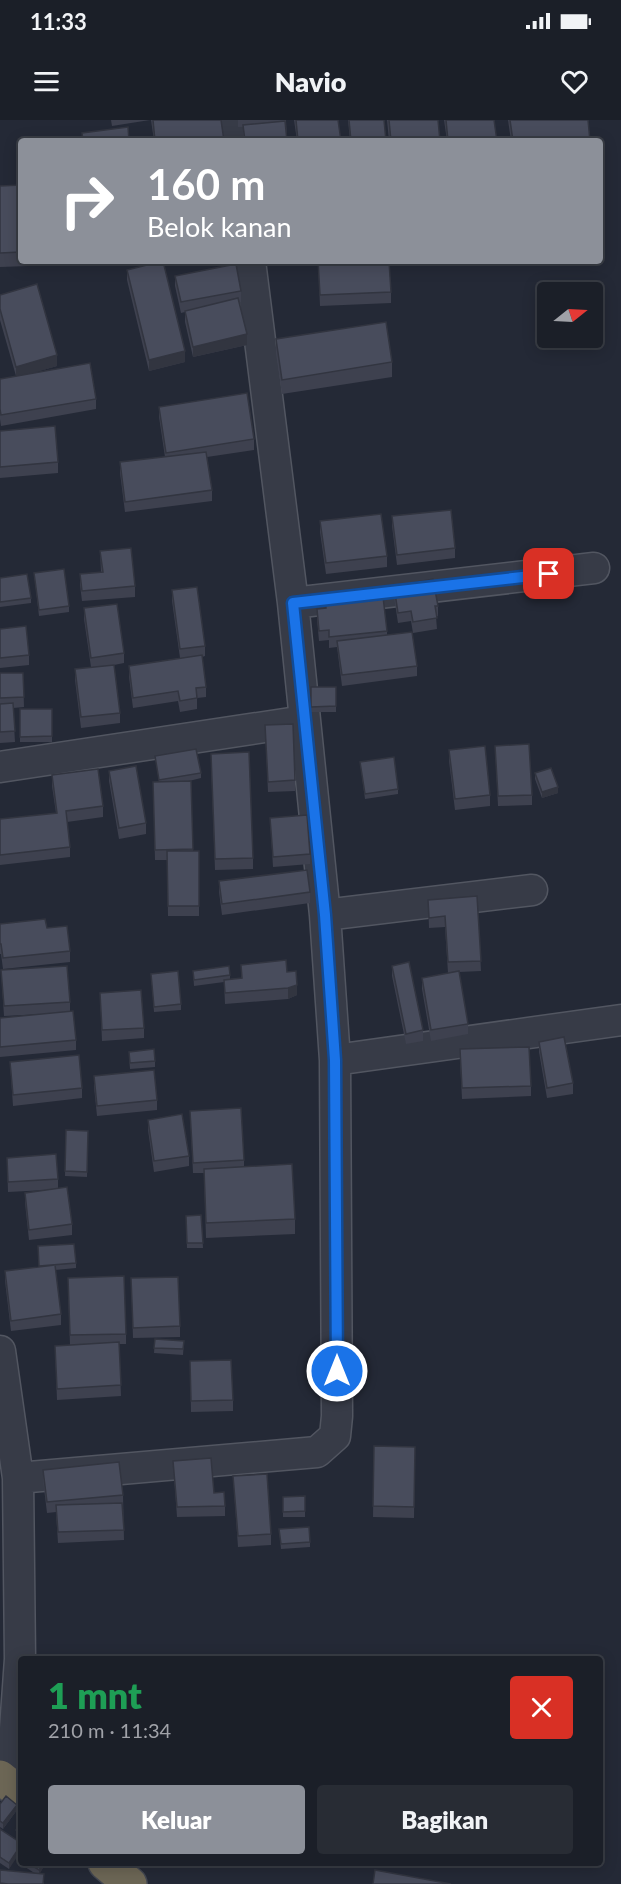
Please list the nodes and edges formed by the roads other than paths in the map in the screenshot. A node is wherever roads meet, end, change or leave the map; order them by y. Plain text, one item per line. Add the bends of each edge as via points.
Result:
1 (232, 120) edge
2 (235, 138) edge
3 (250, 264) edge
4 (594, 568) dead end
5 (293, 603) junction
6 (304, 721) junction
7 (0, 767) edge
8 (532, 890) dead end
9 (325, 915) junction
10 (621, 1020) edge
11 (335, 1060) junction
12 (0, 1351) edge
13 (18, 1478) junction
14 (20, 1656) edge
15 (18, 1685) edge
16 (10, 1789) edge
17 (109, 1866) edge
18 (130, 1884) edge

1 - 2 street
3 - 5 street
4 - 5 street
5 - 6 street
6 - 7 street
6 - 9 street
8 - 9 street
9 - 11 street
10 - 11 street
11 - 13 street via 337,1416 335,1436 330,1443 318,1452
12 - 13 street
13 - 14 street
15 - 16 street
17 - 18 highway

